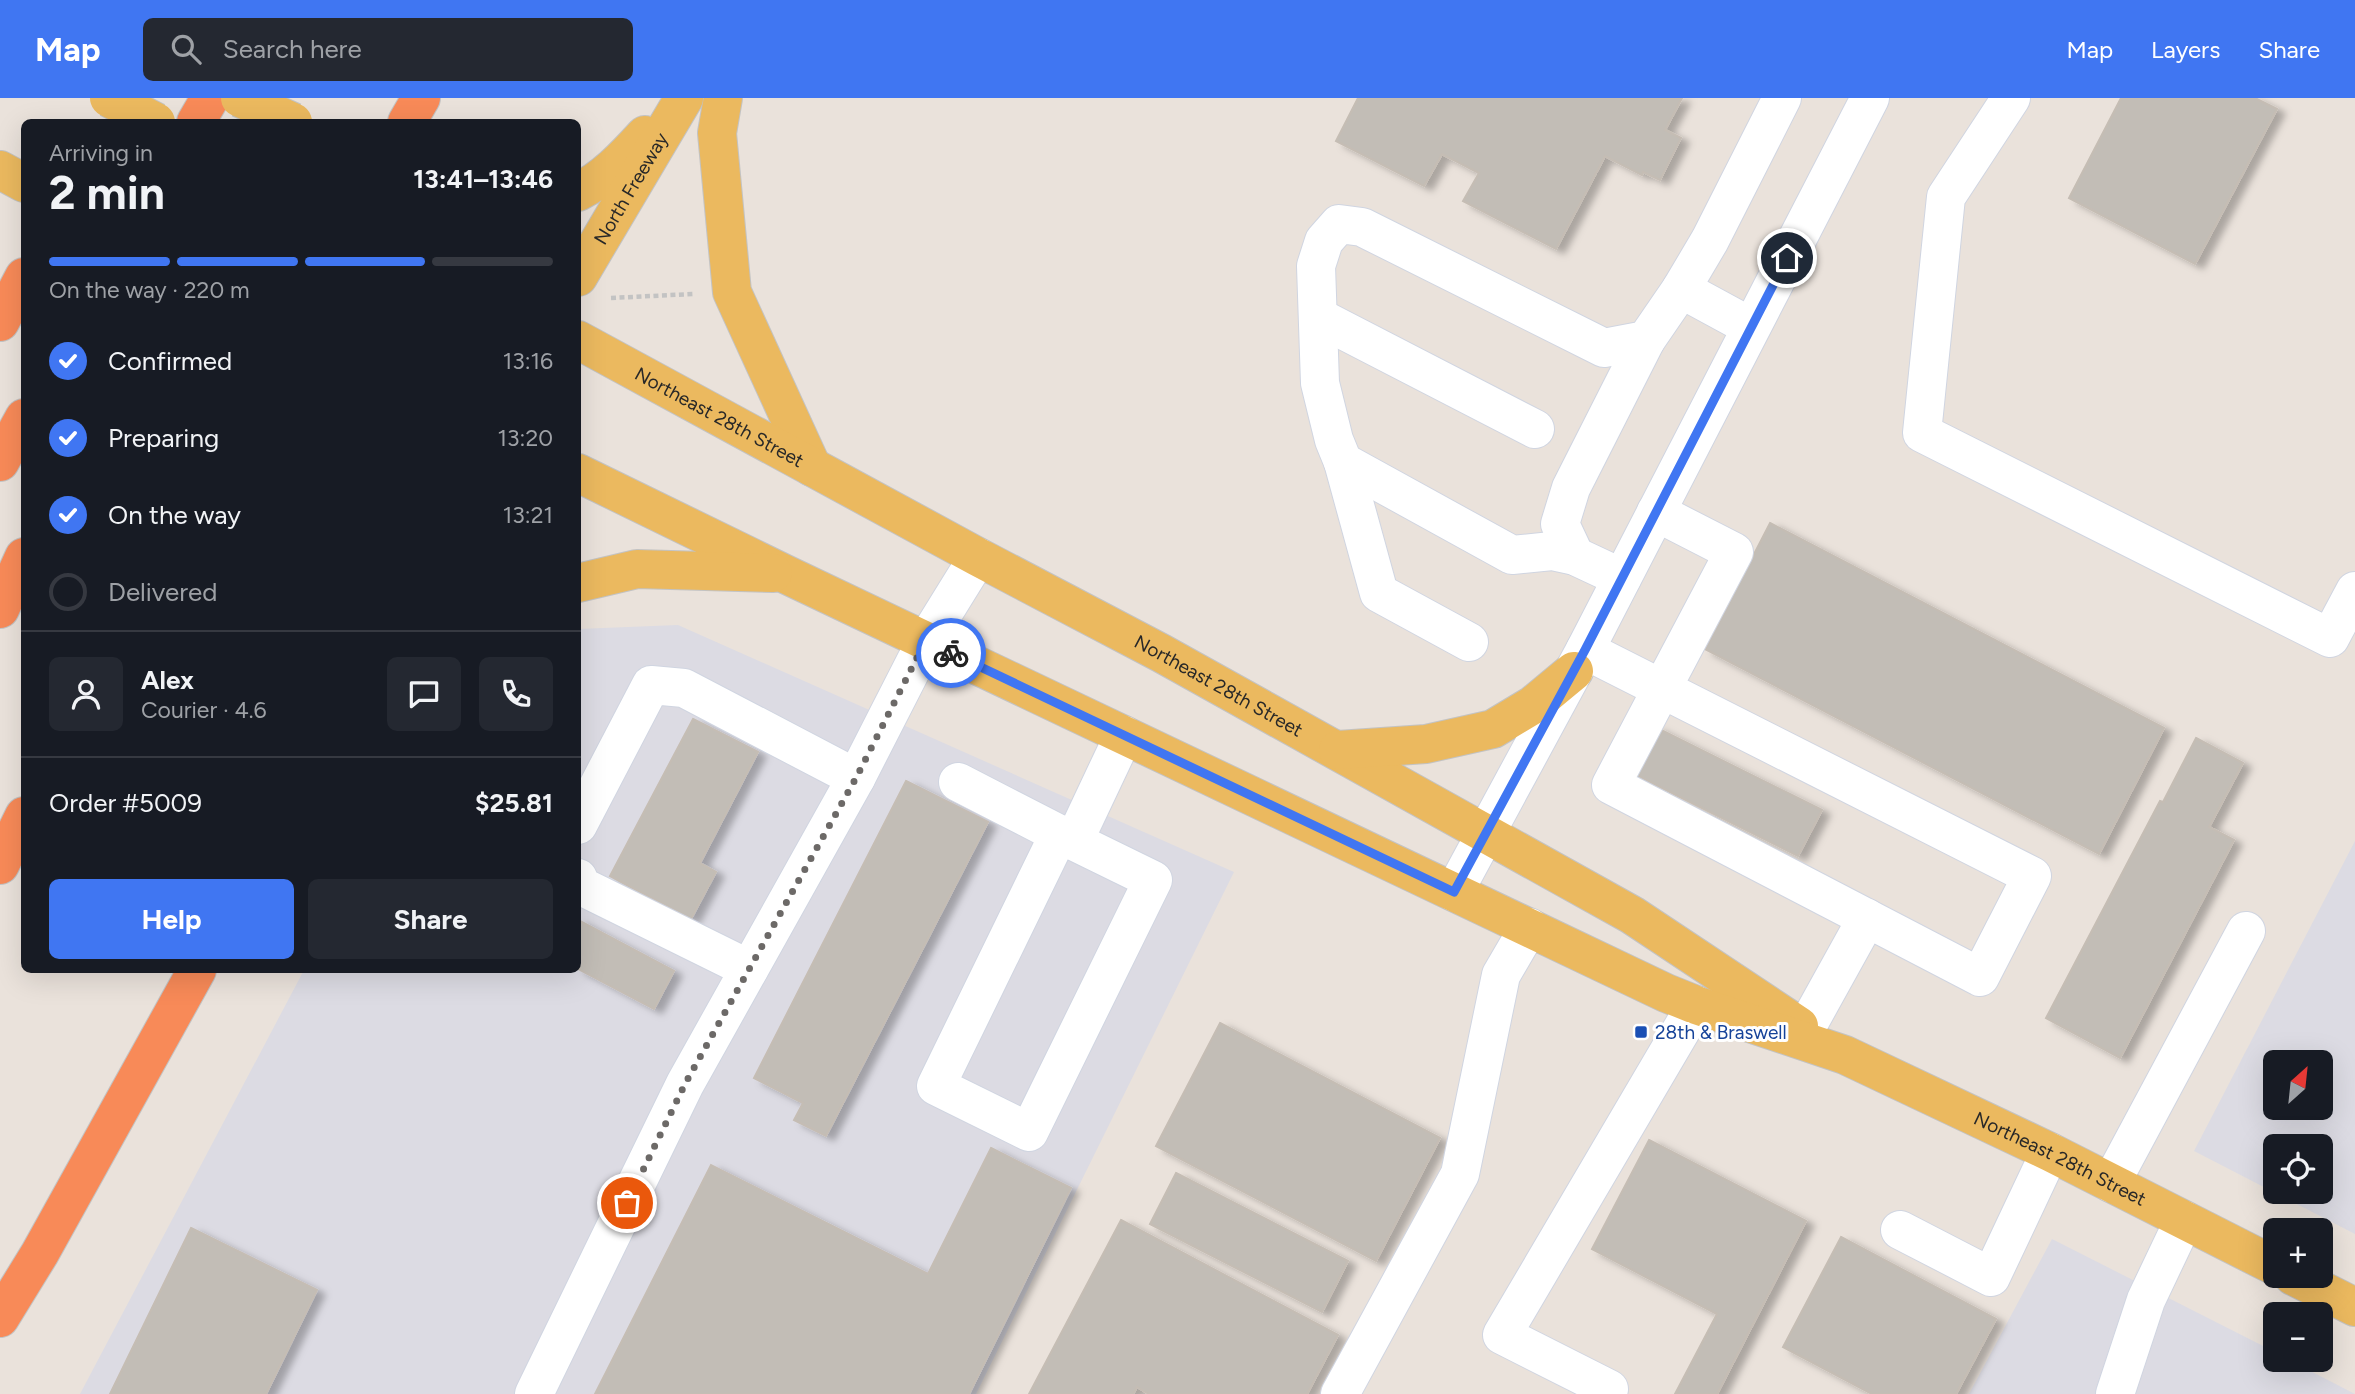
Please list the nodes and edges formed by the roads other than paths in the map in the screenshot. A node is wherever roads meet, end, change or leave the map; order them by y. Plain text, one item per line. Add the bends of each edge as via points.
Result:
1 (109, 98) edge
2 (129, 98) edge
3 (210, 98) edge
4 (240, 98) edge
5 (258, 98) edge
6 (421, 98) edge
7 (673, 98) edge
8 (684, 98) edge
9 (723, 98) edge
10 (1782, 98) edge
11 (1870, 98) edge
12 (2011, 98) edge
13 (117, 119) edge
14 (150, 119) edge
15 (198, 119) edge
16 (246, 119) edge
17 (286, 119) edge
18 (409, 119) edge
19 (0, 170) edge
20 (21, 181) edge
21 (581, 190) edge
22 (21, 283) edge
23 (588, 288) edge
24 (1681, 289) junction
25 (1318, 317) junction
26 (0, 322) edge
27 (1751, 327) junction
28 (1646, 340) junction
29 (581, 343) edge
30 (21, 424) edge
31 (1535, 429) dead end
32 (1343, 462) junction
33 (0, 463) edge
34 (812, 467) junction
35 (581, 474) edge
36 (1656, 512) junction
37 (1575, 556) junction
38 (978, 557) junction
39 (21, 564) edge
40 (785, 574) junction
41 (1622, 578) junction
42 (581, 582) edge
43 (2355, 591) edge
44 (0, 609) edge
45 (926, 640) junction
46 (1469, 642) dead end
47 (1579, 661) junction
48 (1662, 690) junction
49 (1124, 735) junction
50 (1338, 750) junction
51 (856, 778) junction
52 (958, 782) dead end
53 (581, 819) edge
54 (21, 822) edge
55 (1488, 834) junction
56 (1067, 837) junction
57 (0, 865) edge
58 (581, 884) edge
59 (1454, 892) junction
60 (1867, 918) junction
61 (1529, 927) junction
62 (2246, 931) dead end
63 (749, 969) junction
64 (195, 973) edge
65 (1696, 1005) junction
66 (1805, 1030) junction
67 (1845, 1055) junction
68 (2050, 1152) junction
69 (2111, 1183) junction
70 (2184, 1220) junction
71 (1900, 1230) dead end
72 (2263, 1260) edge
73 (2317, 1288) edge
74 (2353, 1306) edge
75 (0, 1318) edge
76 (1609, 1388) dead end
77 (534, 1394) edge
78 (1340, 1394) edge
79 (2115, 1394) edge

1 - 14 main road, bridge
2 - 13 highway
3 - 15 highway
4 - 17 main road, bridge
5 - 16 highway
6 - 18 highway
7 - 21 main road via 619,164
8 - 23 main road, North Freeway
9 - 34 main road via 718,133 732,292
10 - 24 street
11 - 27 street
12 - 43 street via 1946,197 1922,433 2330,638
19 - 20 main road
22 - 26 highway
24 - 27 street
24 - 28 street
25 - 28 street via 1316,266 1324,241 1339,224 1362,226 1604,348
25 - 31 street
25 - 32 street via 1320,383
27 - 36 street
28 - 37 street via 1571,488 1560,524
29 - 34 main road, Northeast 28th Street
30 - 33 highway
32 - 37 street via 1512,555 1552,551
32 - 46 street via 1379,593
34 - 38 main road, Northeast 28th Street
35 - 40 main road, Northeast 28th Street
36 - 41 street
36 - 48 street via 1734,552
37 - 41 street
38 - 45 street
38 - 50 main road, Northeast 28th Street
39 - 44 highway
40 - 42 main road via 637,569
40 - 45 main road, Northeast 28th Street
41 - 47 street
45 - 49 main road, Northeast 28th Street
45 - 51 street
47 - 48 street
47 - 50 main road via 1534,705 1493,729 1426,744
47 - 55 street
48 - 60 street via 1611,785
48 - 60 street via 2032,876 1980,977
49 - 56 street
49 - 59 main road, Northeast 28th Street
50 - 55 main road, Northeast 28th Street
51 - 53 street via 684,688 651,685
51 - 63 street
52 - 56 street
54 - 57 highway
55 - 59 street
55 - 66 main road, Northeast 28th Street via 1632,915
56 - 56 street via 936,1086 1029,1132 1153,880
58 - 63 street
59 - 61 main road, Northeast 28th Street
60 - 66 street
61 - 65 main road, Northeast 28th Street
61 - 78 street via 1501,975 1460,1174
62 - 69 street
63 - 77 street via 685,1084
64 - 75 highway
65 - 67 main road, Northeast 28th Street
65 - 76 street via 1502,1335
66 - 67 main road, Northeast 28th Street
67 - 68 main road, Northeast 28th Street
68 - 69 main road, Northeast 28th Street
68 - 71 street via 1991,1278
69 - 70 main road, Northeast 28th Street
70 - 72 main road, Northeast 28th Street
70 - 79 street via 2146,1300
73 - 74 main road

